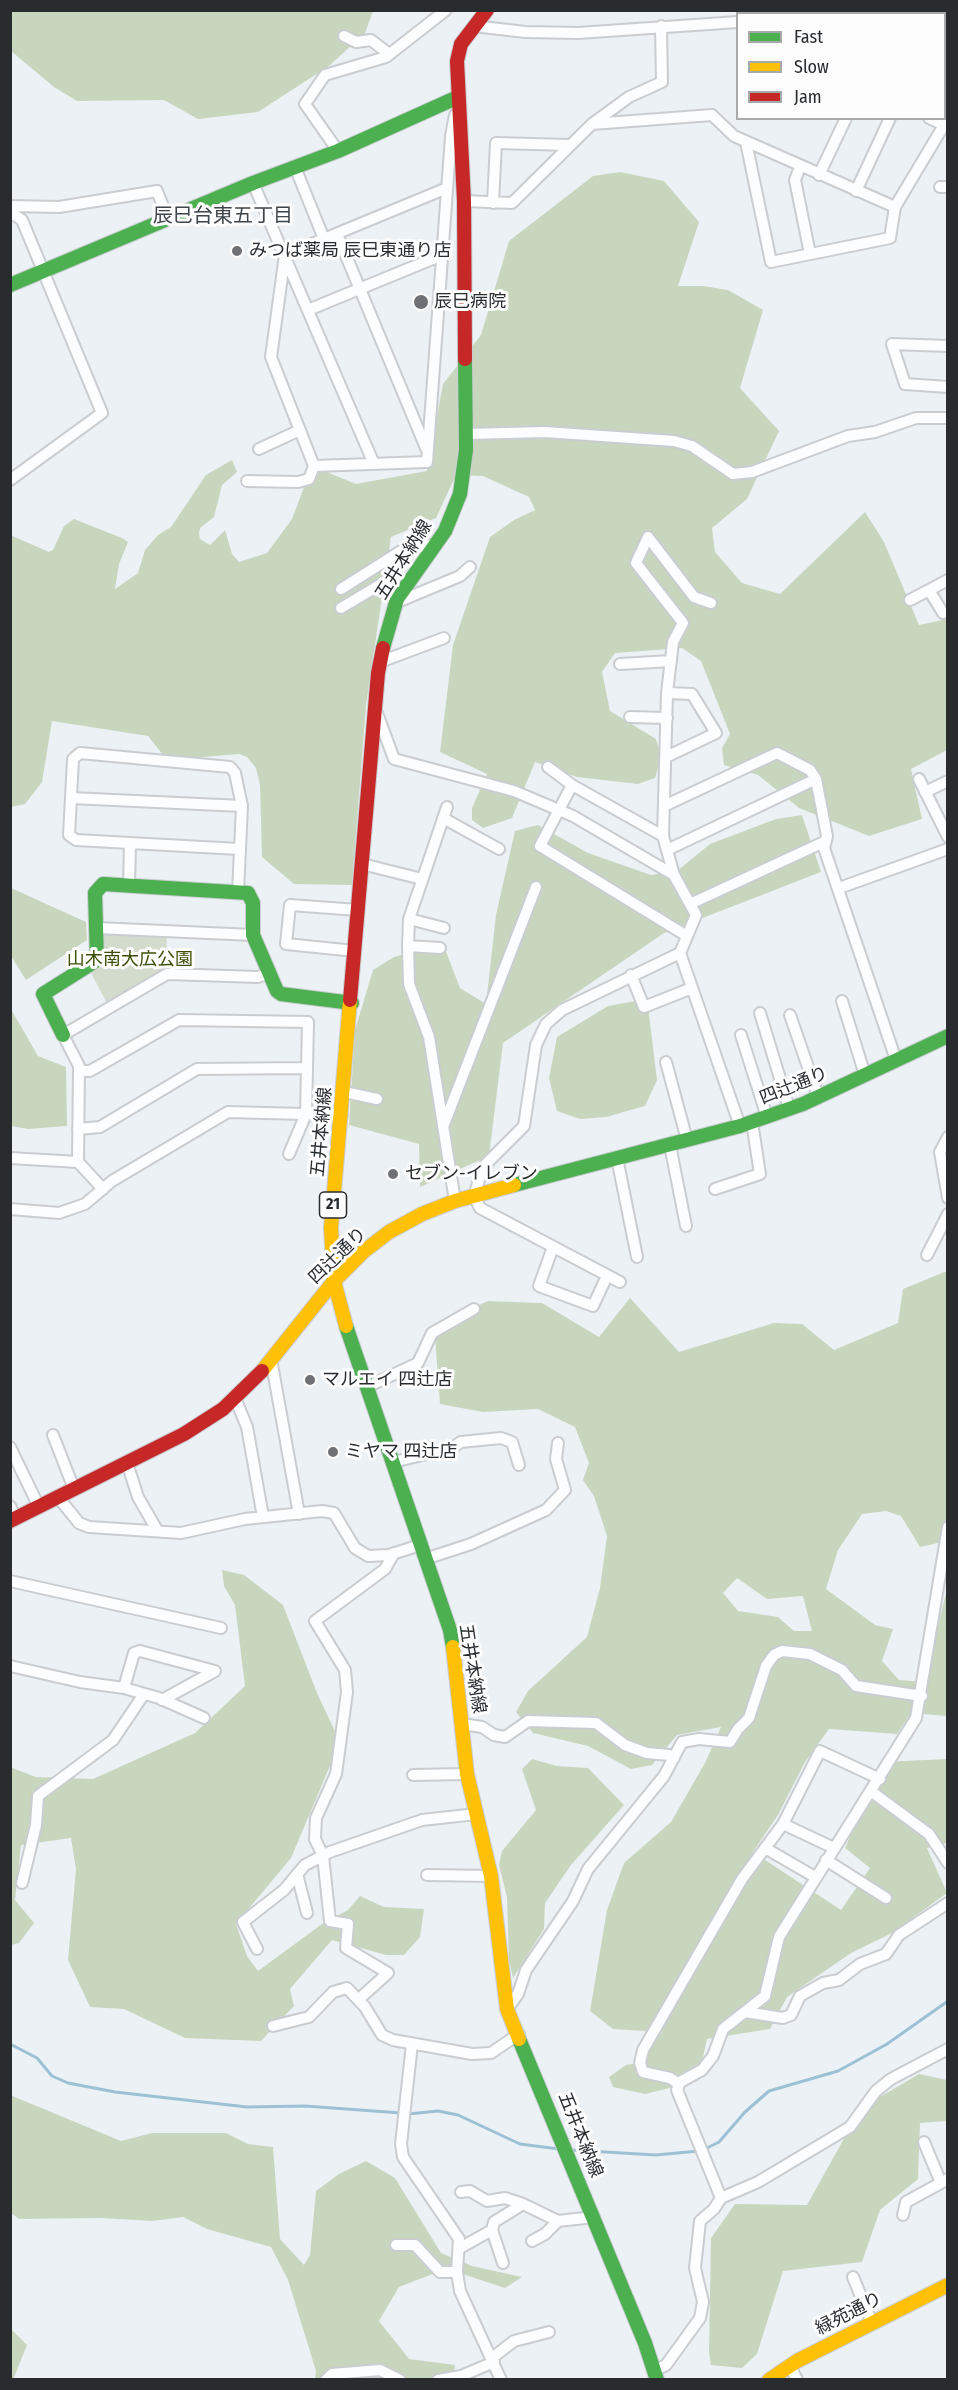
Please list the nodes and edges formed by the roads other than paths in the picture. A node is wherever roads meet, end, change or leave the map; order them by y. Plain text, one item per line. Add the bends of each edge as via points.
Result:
1 (446, 10) edge
2 (487, 10) edge
3 (736, 22) edge
4 (474, 26) junction
5 (661, 26) junction
6 (344, 36) dead end
7 (389, 54) junction
8 (458, 97) junction
9 (845, 120) edge
10 (889, 120) edge
11 (933, 120) edge
12 (592, 124) junction
13 (746, 142) junction
14 (570, 145) junction
15 (338, 151) junction
16 (295, 167) junction
17 (800, 167) junction
18 (819, 175) junction
19 (253, 183) junction
20 (447, 189) junction
21 (856, 191) junction
22 (464, 201) junction
23 (493, 202) junction
24 (10, 206) edge
25 (895, 207) junction
26 (10, 212) edge
27 (168, 219) junction
28 (337, 234) junction
29 (324, 239) junction
30 (810, 254) junction
31 (285, 255) junction
32 (442, 255) junction
33 (43, 271) junction
34 (10, 285) edge
35 (360, 289) junction
36 (308, 310) junction
37 (948, 346) edge
38 (948, 387) edge
39 (948, 418) edge
40 (300, 430) junction
41 (467, 434) junction
42 (259, 449) dead end
43 (428, 452) junction
44 (374, 464) junction
45 (314, 466) junction
46 (10, 480) edge
47 (248, 481) dead end
48 (435, 544) junction
49 (470, 567) dead end
50 (948, 580) edge
51 (341, 589) dead end
52 (928, 590) junction
53 (910, 600) dead end
54 (396, 603) junction
55 (711, 603) dead end
56 (341, 608) dead end
57 (943, 613) dead end
58 (444, 638) dead end
59 (671, 661) junction
60 (380, 662) junction
61 (620, 664) dead end
62 (667, 693) junction
63 (375, 708) junction
64 (630, 717) dead end
65 (667, 718) junction
66 (666, 757) junction
67 (548, 767) dead end
68 (816, 779) junction
69 (919, 779) dead end
70 (948, 782) edge
71 (572, 785) junction
72 (925, 792) junction
73 (71, 798) junction
74 (242, 806) junction
75 (664, 806) junction
76 (557, 810) junction
77 (663, 836) junction
78 (948, 837) edge
79 (826, 841) junction
80 (130, 843) junction
81 (239, 849) junction
82 (499, 849) dead end
83 (948, 849) edge
84 (667, 850) junction
85 (362, 864) junction
86 (674, 875) junction
87 (422, 879) junction
88 (129, 885) junction
89 (536, 887) dead end
90 (839, 888) junction
91 (238, 892) junction
92 (690, 904) junction
93 (358, 910) junction
94 (409, 918) junction
95 (97, 928) junction
96 (444, 928) dead end
97 (253, 935) junction
98 (687, 936) junction
99 (408, 945) junction
100 (440, 948) dead end
101 (355, 951) junction
102 (680, 953) junction
103 (270, 973) junction
104 (631, 975) junction
105 (692, 988) junction
106 (842, 1000) dead end
107 (352, 1003) junction
108 (760, 1013) dead end
109 (790, 1015) dead end
110 (63, 1035) junction
111 (741, 1035) dead end
112 (948, 1036) edge
113 (896, 1060) junction
114 (666, 1062) dead end
115 (307, 1068) junction
116 (79, 1071) junction
117 (865, 1074) junction
118 (344, 1092) junction
119 (818, 1096) junction
120 (377, 1100) dead end
121 (789, 1108) junction
122 (306, 1114) junction
123 (342, 1115) junction
124 (767, 1116) junction
125 (746, 1124) junction
126 (443, 1128) junction
127 (78, 1129) junction
128 (948, 1137) edge
129 (687, 1140) junction
130 (670, 1145) junction
131 (289, 1154) dead end
132 (10, 1158) edge
133 (617, 1158) junction
134 (78, 1162) junction
135 (103, 1189) junction
136 (715, 1189) dead end
137 (474, 1196) junction
138 (948, 1198) edge
139 (455, 1202) junction
140 (10, 1209) edge
141 (948, 1214) edge
142 (686, 1226) dead end
143 (553, 1247) junction
144 (927, 1255) dead end
145 (637, 1257) dead end
146 (607, 1276) junction
147 (334, 1281) junction
148 (620, 1282) dead end
149 (474, 1309) dead end
150 (271, 1359) junction
151 (367, 1387) junction
152 (235, 1398) junction
153 (52, 1435) dead end
154 (558, 1443) dead end
155 (10, 1446) edge
156 (393, 1462) junction
157 (127, 1463) junction
158 (519, 1465) dead end
159 (74, 1489) junction
160 (58, 1497) junction
161 (39, 1507) junction
162 (299, 1514) junction
163 (12, 1515) edge
164 (263, 1517) junction
165 (948, 1527) edge
166 (157, 1530) junction
167 (423, 1552) junction
168 (394, 1553) junction
169 (10, 1581) edge
170 (221, 1628) dead end
171 (10, 1666) edge
172 (124, 1688) junction
173 (144, 1694) junction
174 (922, 1695) junction
175 (162, 1700) junction
176 (204, 1718) dead end
177 (462, 1724) junction
178 (674, 1758) junction
179 (467, 1774) junction
180 (413, 1775) dead end
181 (880, 1779) junction
182 (872, 1792) junction
183 (476, 1814) junction
184 (783, 1824) junction
185 (765, 1848) junction
186 (834, 1848) junction
187 (323, 1856) junction
188 (826, 1860) junction
189 (948, 1863) edge
190 (297, 1874) junction
191 (427, 1875) dead end
192 (491, 1876) junction
193 (815, 1877) junction
194 (22, 1883) dead end
195 (886, 1898) dead end
196 (948, 1903) edge
197 (307, 1913) dead end
198 (257, 1949) dead end
199 (359, 1999) junction
200 (507, 2009) junction
201 (745, 2012) junction
202 (273, 2026) dead end
203 (519, 2034) junction
204 (412, 2044) junction
205 (948, 2049) edge
206 (679, 2084) junction
207 (924, 2142) dead end
208 (944, 2181) edge
209 (461, 2192) dead end
210 (721, 2198) junction
211 (523, 2204) junction
212 (903, 2215) dead end
213 (594, 2217) junction
214 (558, 2221) junction
215 (492, 2230) junction
216 (532, 2241) dead end
217 (396, 2245) dead end
218 (460, 2248) junction
219 (503, 2263) dead end
220 (457, 2272) junction
221 (853, 2277) dead end
222 (945, 2289) edge
223 (872, 2323) junction
224 (549, 2332) dead end
225 (493, 2360) junction
226 (790, 2366) junction
227 (656, 2375) edge
228 (458, 2378) edge
229 (326, 2379) edge
230 (400, 2379) edge
231 (438, 2379) edge
232 (501, 2379) edge
233 (769, 2379) edge
234 (797, 2379) edge

1 - 7 street
2 - 4 main road, 五井本納線 / 21
3 - 5 street
4 - 5 street via 578,33
4 - 8 main road, 五井本納線 / 21 via 461,45 457,61
5 - 12 street via 662,82 629,97
6 - 7 street via 356,42 371,40
7 - 15 street via 325,75 305,104
8 - 15 main road
8 - 20 street
8 - 22 main road, 五井本納線 / 21
9 - 18 street
10 - 21 street
11 - 25 street via 944,125
12 - 13 street via 712,115
12 - 14 street
13 - 17 street
13 - 30 street via 771,262
14 - 23 street via 512,203
14 - 23 street via 496,143
15 - 16 main road
16 - 19 main road
16 - 29 street
17 - 18 street
17 - 30 street via 795,180
18 - 21 street
19 - 27 main road
19 - 31 street
20 - 28 street
20 - 32 street
21 - 25 street
22 - 23 street
22 - 41 main road, 五井本納線 / 21
24 - 27 street via 59,207 157,191
25 - 30 street via 890,238
26 - 33 street via 22,220
27 - 33 main road
28 - 29 street
28 - 35 street
29 - 31 street
31 - 36 street
31 - 40 street via 271,357
32 - 35 street
32 - 43 street
33 - 34 main road
33 - 46 street via 102,413
35 - 36 street
35 - 43 street
36 - 44 street
37 - 38 street via 892,344 905,384
39 - 41 street via 916,418 875,432 848,436 752,472 733,474 692,446 674,441 545,432
40 - 42 street
40 - 45 street
41 - 48 main road, 五井本納線 / 21 via 460,494 445,531
43 - 44 street via 427,462
44 - 45 street
45 - 47 street via 309,479 298,482
48 - 51 street via 401,551
48 - 54 main road, 五井本納線 / 21
49 - 54 street via 460,576
50 - 52 street
52 - 53 street
52 - 57 street
54 - 56 street via 382,583
54 - 60 main road, 五井本納線 / 21
55 - 59 street via 694,597 648,537 636,563 683,623 673,642
58 - 60 street
59 - 61 street
59 - 62 street
60 - 63 main road, 五井本納線 / 21
62 - 65 street
62 - 66 street via 692,694 716,733
63 - 76 street via 394,759 514,791
63 - 85 main road, 五井本納線 / 21
64 - 65 street
65 - 66 street
66 - 75 street
67 - 71 street
68 - 75 street via 810,770 777,753
68 - 79 street
68 - 84 street
69 - 72 street
70 - 72 street
71 - 76 street
71 - 77 street
72 - 78 street
73 - 74 street
73 - 74 street via 73,759 80,753 230,767 235,773
73 - 80 street via 71,838
74 - 81 street
75 - 77 street
76 - 86 street
76 - 98 street via 540,846
77 - 84 street
79 - 90 street via 824,848
79 - 92 street
80 - 81 street
80 - 88 street
81 - 91 street
82 - 87 street via 445,813
83 - 90 street
84 - 86 street
85 - 87 street
85 - 93 main road, 五井本納線 / 21
86 - 92 street
87 - 94 street
88 - 91 main road
88 - 95 main road via 98,888
89 - 126 street
90 - 113 street
91 - 97 main road via 248,893 253,903
92 - 98 street via 696,915
93 - 101 main road, 五井本納線 / 21
93 - 101 street via 290,905 286,944
94 - 96 street
94 - 99 street
95 - 97 street
95 - 110 main road via 96,963 43,994
97 - 103 main road
98 - 102 street
99 - 100 street
99 - 126 street via 409,984 429,1036
101 - 107 main road, 五井本納線 / 21
102 - 104 street
102 - 105 street
103 - 107 main road via 281,994
103 - 110 street via 258,978 167,974
104 - 105 street via 644,1007
104 - 137 street via 562,1010 546,1024 536,1045 524,1125 483,1167
105 - 125 street
106 - 117 street
107 - 118 main road, 五井本納線 / 21
108 - 121 street
109 - 119 street
110 - 116 street
111 - 124 street
112 - 113 main road, 四辻通り
113 - 117 main road, 四辻通り
114 - 129 street
115 - 116 street via 308,1022 179,1020 90,1071
115 - 122 street
115 - 127 street via 197,1070 100,1127
116 - 127 street
117 - 119 main road, 四辻通り
118 - 120 street
118 - 123 main road, 五井本納線 / 21
119 - 121 main road, 四辻通り
121 - 124 main road, 四辻通り
122 - 123 street
122 - 131 street
122 - 135 street via 228,1112
123 - 147 main road, 五井本納線 / 21 via 331,1228
124 - 125 main road, 四辻通り
125 - 129 main road, 四辻通り
125 - 136 street via 760,1174
126 - 139 street
127 - 134 street
128 - 138 street via 939,1152
129 - 130 main road, 四辻通り
130 - 133 main road, 四辻通り
130 - 142 street
132 - 134 street
133 - 137 main road, 四辻通り
133 - 145 street
134 - 135 street
135 - 140 street via 85,1204 59,1213
137 - 139 main road, 四辻通り
137 - 143 street via 480,1208
139 - 147 main road, 四辻通り via 389,1232
141 - 144 street
143 - 146 street
143 - 146 street via 538,1286 593,1306
146 - 148 street
147 - 150 main road, 四辻通り
147 - 151 main road, 五井本納線 / 21
149 - 151 street via 432,1333 418,1363
150 - 152 main road, 四辻通り
150 - 162 street
151 - 156 main road, 五井本納線 / 21
152 - 157 main road, 四辻通り via 184,1434
152 - 164 street via 247,1427
153 - 159 street
154 - 167 street via 556,1459 566,1490 546,1510 471,1544
155 - 161 street
156 - 158 street via 452,1448 461,1442 501,1438 512,1442
156 - 167 main road, 五井本納線 / 21
157 - 159 main road, 四辻通り
157 - 166 street via 138,1497
159 - 160 main road, 四辻通り
160 - 161 main road, 四辻通り
160 - 166 street via 79,1523 89,1527
161 - 163 main road, 四辻通り
162 - 164 street
162 - 168 street via 334,1513 354,1548 368,1556
164 - 166 street via 181,1533
165 - 174 street
167 - 168 street
167 - 177 main road, 五井本納線 / 21 via 450,1630
168 - 187 street via 385,1569 315,1621 345,1671 347,1692 336,1774 316,1818 315,1839
169 - 170 street
171 - 172 street
172 - 173 street
172 - 175 street via 135,1653 140,1651 215,1671
173 - 175 street
173 - 194 street via 113,1740 38,1796 36,1825
174 - 178 street via 856,1686 842,1670 810,1654 782,1651 774,1654 766,1666 749,1718 730,1742 690,1739 682,1742
174 - 181 street via 916,1718
175 - 176 street
177 - 178 street via 505,1737 528,1721 596,1723 625,1744
177 - 179 main road, 五井本納線 / 21
178 - 200 street via 643,1804 588,1869 573,1901 526,1970 518,1994
179 - 180 street
179 - 183 main road, 五井本納線 / 21
181 - 182 street
181 - 184 street via 820,1751
182 - 186 street
182 - 189 street via 929,1834
183 - 187 street via 422,1820
183 - 192 main road, 五井本納線 / 21
184 - 185 street
184 - 186 street
185 - 193 street
185 - 206 street via 742,1879 643,2050 643,2072
186 - 188 street
187 - 190 street
187 - 199 street via 330,1921 348,1924 346,1948 388,1973
188 - 193 street
188 - 195 street
190 - 197 street
190 - 198 street via 284,1890 243,1922
191 - 192 street
192 - 200 main road, 五井本納線 / 21
193 - 201 street via 779,1937 765,1996
196 - 201 street via 899,1935 886,1954 860,1964 839,1980 800,1995 791,2015 783,2018
199 - 202 street via 342,1988 333,1992 309,2018
199 - 204 street via 382,2035
200 - 203 main road, 五井本納線 / 21
201 - 206 street via 723,2030 713,2056 702,2070
203 - 204 street via 490,2053 472,2054
203 - 213 main road, 五井本納線 / 21
204 - 218 street via 401,2144 403,2157 440,2207 459,2239
205 - 210 street via 891,2079 876,2091 850,2127 758,2182
206 - 210 street via 677,2090
207 - 208 street
208 - 212 street via 906,2202
209 - 211 street via 487,2201 505,2198
210 - 227 street via 700,2221 695,2268 703,2302 700,2318
211 - 214 street
211 - 215 street via 494,2222
213 - 214 street
213 - 227 main road, 五井本納線 / 21
214 - 216 street
215 - 218 street
215 - 219 street
217 - 220 street via 415,2245 440,2272
218 - 220 street
220 - 225 street via 459,2290
221 - 223 street
222 - 223 main road, 緑苑通り
223 - 226 main road, 緑苑通り
224 - 225 street via 514,2341
225 - 228 street
225 - 232 street
226 - 233 main road, 緑苑通り
226 - 234 street
228 - 231 street
229 - 230 street via 332,2374 380,2370

